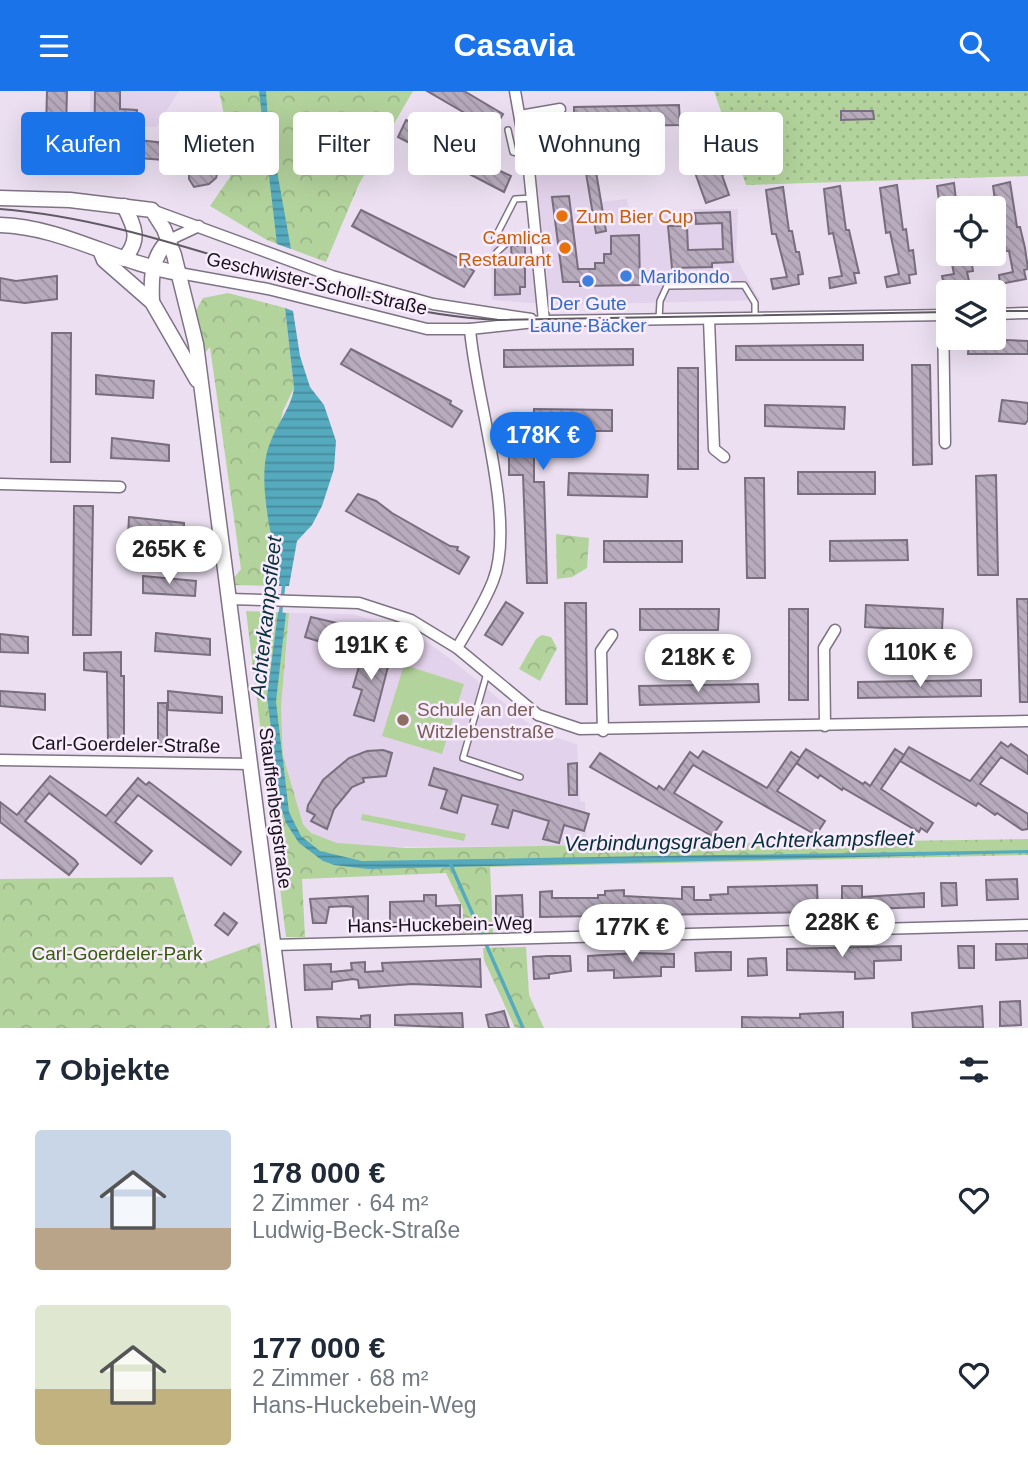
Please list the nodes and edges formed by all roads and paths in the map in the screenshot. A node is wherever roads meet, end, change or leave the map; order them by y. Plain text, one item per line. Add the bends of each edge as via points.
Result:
1 (515, 91) edge
2 (558, 109) joint
3 (519, 112) edge
4 (542, 112) edge
5 (558, 112) edge
6 (508, 130) dead end
7 (515, 152) edge
8 (529, 175) edge
9 (0, 198) edge
10 (532, 198) junction
11 (124, 205) junction
12 (152, 210) junction
13 (0, 225) edge
14 (199, 226) junction
15 (536, 236) junction
16 (495, 238) dead end
17 (169, 240) junction
18 (100, 249) junction
19 (497, 252) dead end
20 (124, 260) junction
21 (153, 269) junction
22 (179, 272) junction
23 (152, 302) junction
24 (1028, 313) edge
25 (1006, 314) edge
26 (936, 315) edge
27 (755, 318) junction
28 (709, 319) junction
29 (659, 320) junction
30 (544, 321) junction
31 (470, 330) junction
32 (946, 350) edge
33 (199, 384) junction
34 (946, 443) dead end
35 (724, 457) dead end
36 (0, 484) edge
37 (120, 487) dead end
38 (229, 599) junction
39 (835, 630) dead end
40 (612, 635) dead end
41 (457, 648) junction
42 (487, 673) junction
43 (1028, 721) edge
44 (825, 726) junction
45 (603, 731) junction
46 (0, 760) edge
47 (251, 764) junction
48 (520, 777) dead end
49 (1028, 925) edge
50 (273, 945) junction
51 (284, 1028) edge

1 - 3 street
2 - 4 street
2 - 5 lane
6 - 7 lane
8 - 10 street
9 - 11 street
10 - 15 street
10 - 16 lane via 515,199
11 - 12 street
11 - 20 street via 136,235
12 - 14 street, Geschwister-Scholl-Straße
12 - 17 street, Stauffenbergstraße
13 - 18 street, Geschwister-Scholl-Straße via 43,229
14 - 17 street
14 - 30 street, Geschwister-Scholl-Straße via 285,261 411,299
15 - 19 lane via 515,238
15 - 30 street
17 - 21 street via 160,249
17 - 22 street, Stauffenbergstraße
18 - 20 street, Geschwister-Scholl-Straße
18 - 23 street, Stauffenbergstraße via 104,260
20 - 21 street, Geschwister-Scholl-Straße
21 - 22 street, Geschwister-Scholl-Straße
21 - 23 street
22 - 31 street, Geschwister-Scholl-Straße via 427,329
22 - 33 street, Stauffenbergstraße via 196,344
23 - 33 street, Stauffenbergstraße
24 - 25 street
26 - 27 street, Geschwister-Scholl-Straße
27 - 28 street, Geschwister-Scholl-Straße
27 - 29 lane via 755,303 744,285 667,286
28 - 29 street, Geschwister-Scholl-Straße
28 - 35 street via 714,449
29 - 30 street, Geschwister-Scholl-Straße
30 - 31 street, Geschwister-Scholl-Straße
31 - 41 street via 496,481 500,535 494,580
32 - 34 street, Geschwister-Scholl-Straße
33 - 38 street, Stauffenbergstraße
36 - 37 street
38 - 41 street via 359,603 411,620
38 - 47 street, Stauffenbergstraße
39 - 44 street via 824,648
40 - 45 street via 601,651
41 - 42 street
42 - 45 street via 538,715 580,729
42 - 48 lane via 463,758
43 - 44 street
44 - 45 street
46 - 47 street, Carl-Goerdeler-Straße
47 - 50 street, Stauffenbergstraße
49 - 50 street, Hans-Huckebein-Weg
50 - 51 street, Stauffenbergstraße

